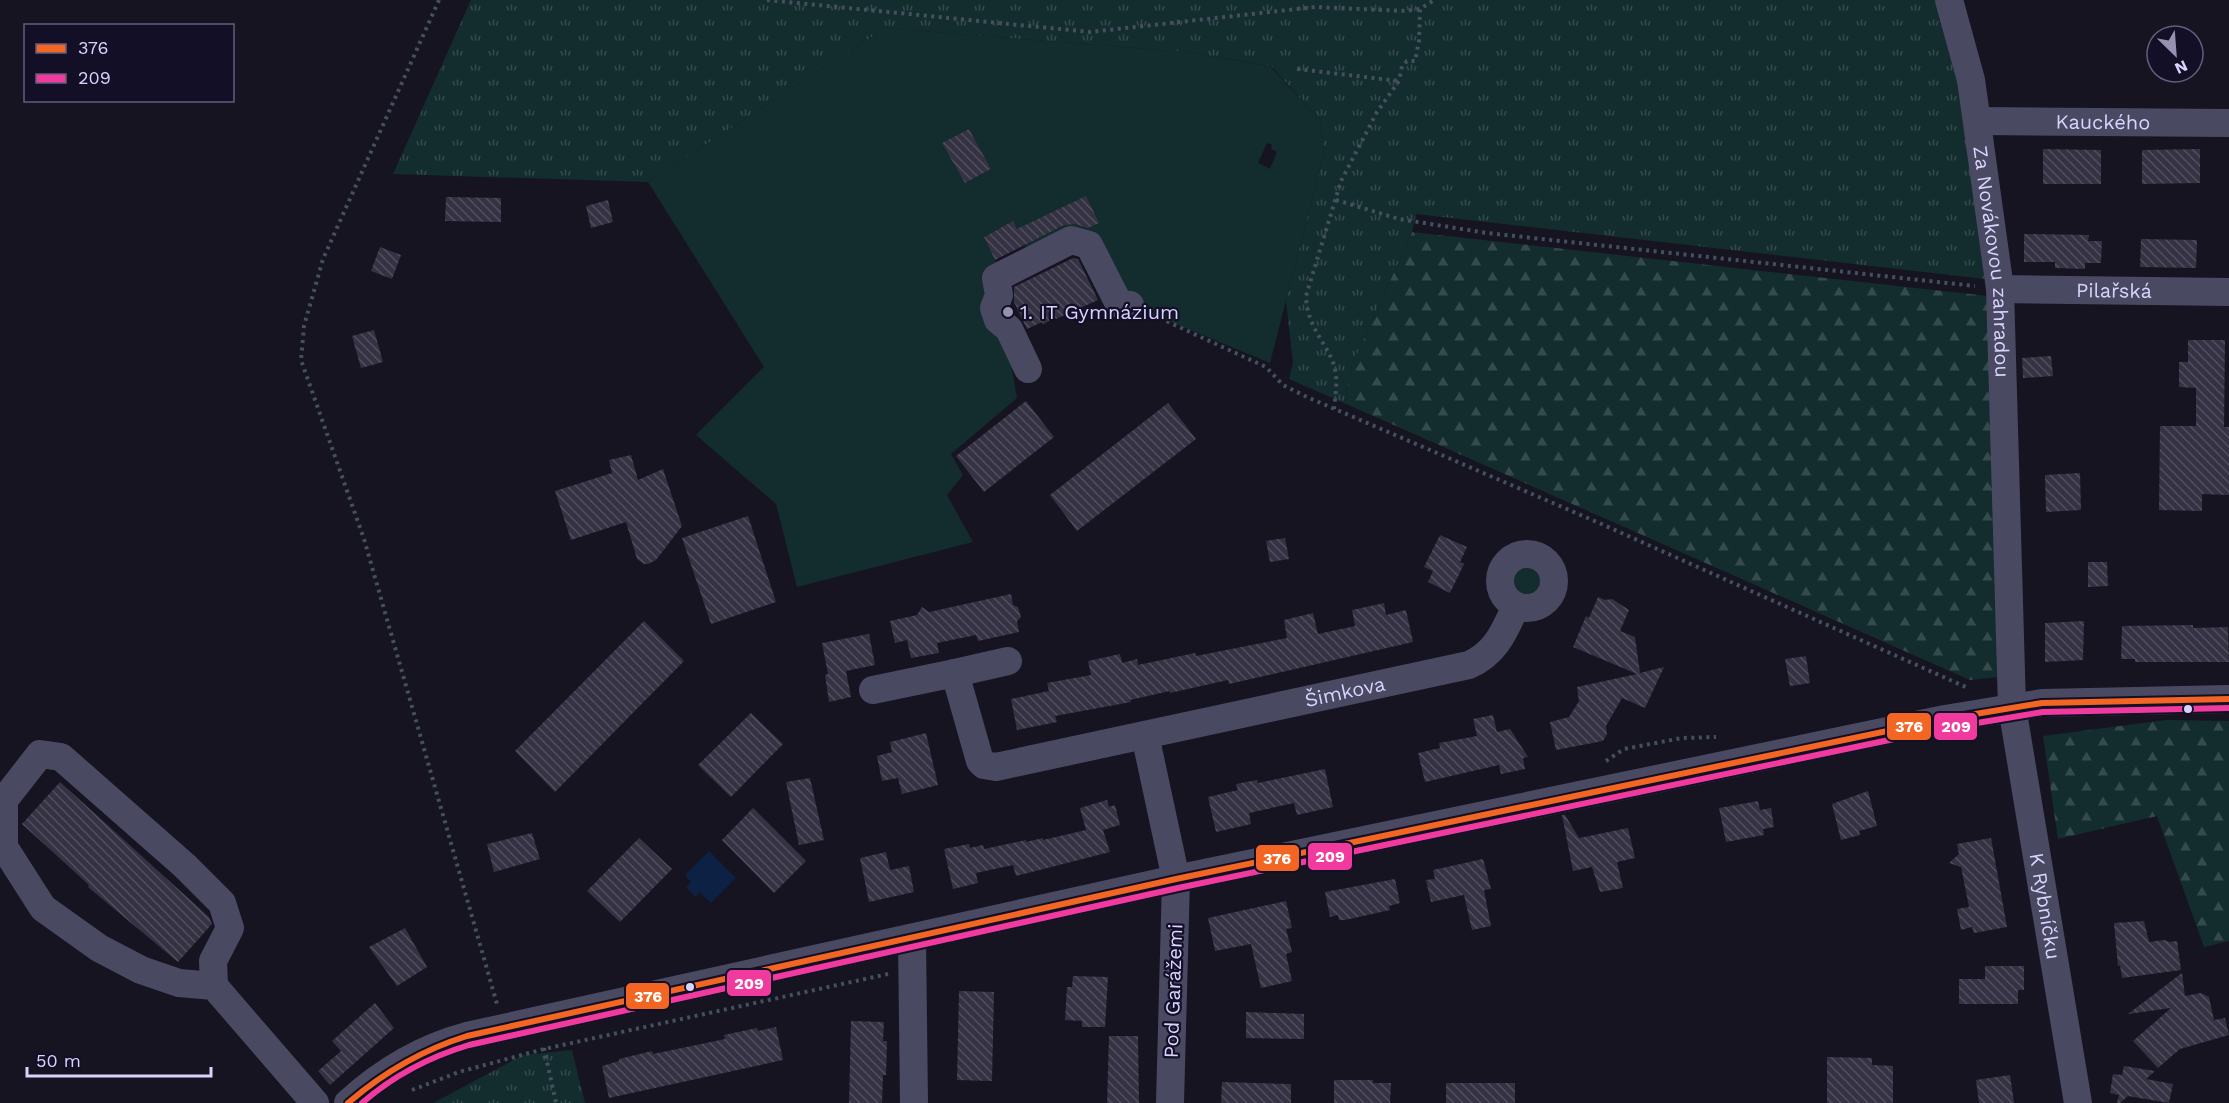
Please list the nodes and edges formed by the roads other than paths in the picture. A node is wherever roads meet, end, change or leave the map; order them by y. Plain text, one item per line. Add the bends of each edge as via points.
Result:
1 (1949, 0) edge
2 (1977, 121) junction
3 (2229, 123) edge
4 (2000, 289) junction
5 (2229, 292) edge
6 (1130, 305) road end
7 (1028, 369) dead end
8 (1516, 606) dead end
9 (1008, 661) dead end
10 (955, 673) junction
11 (873, 690) dead end
12 (2229, 699) edge
13 (2012, 707) junction
14 (1145, 735) junction
15 (1176, 879) junction
16 (912, 938) junction
17 (214, 986) junction
18 (315, 1103) edge
19 (348, 1103) edge
20 (914, 1103) edge
21 (1170, 1103) edge
22 (2078, 1103) edge

1 - 2 street, Za Novákovou zahradou via 1971,80
2 - 3 street, Kauckého
2 - 4 street, Za Novákovou zahradou
4 - 5 street, Pilařská
4 - 13 street, Za Novákovou zahradou
6 - 7 street via 1119,304 1089,244 1071,240 996,278 999,295 994,308 998,320 1009,329
8 - 14 street, Šimkova via 1492,651 1469,665
9 - 10 street
10 - 11 street
10 - 14 street, Šimkova via 977,755 984,765 996,767
12 - 13 street
13 - 15 street
13 - 22 street, K Rybníčku
14 - 15 street
15 - 16 street
15 - 21 street, Pod Garážemi
16 - 19 street via 441,1043 391,1070
16 - 20 street
17 - 17 street via 213,961 230,928 222,903 61,757 40,754 4,800 4,848 43,908 99,948 141,970 179,983
17 - 18 street

